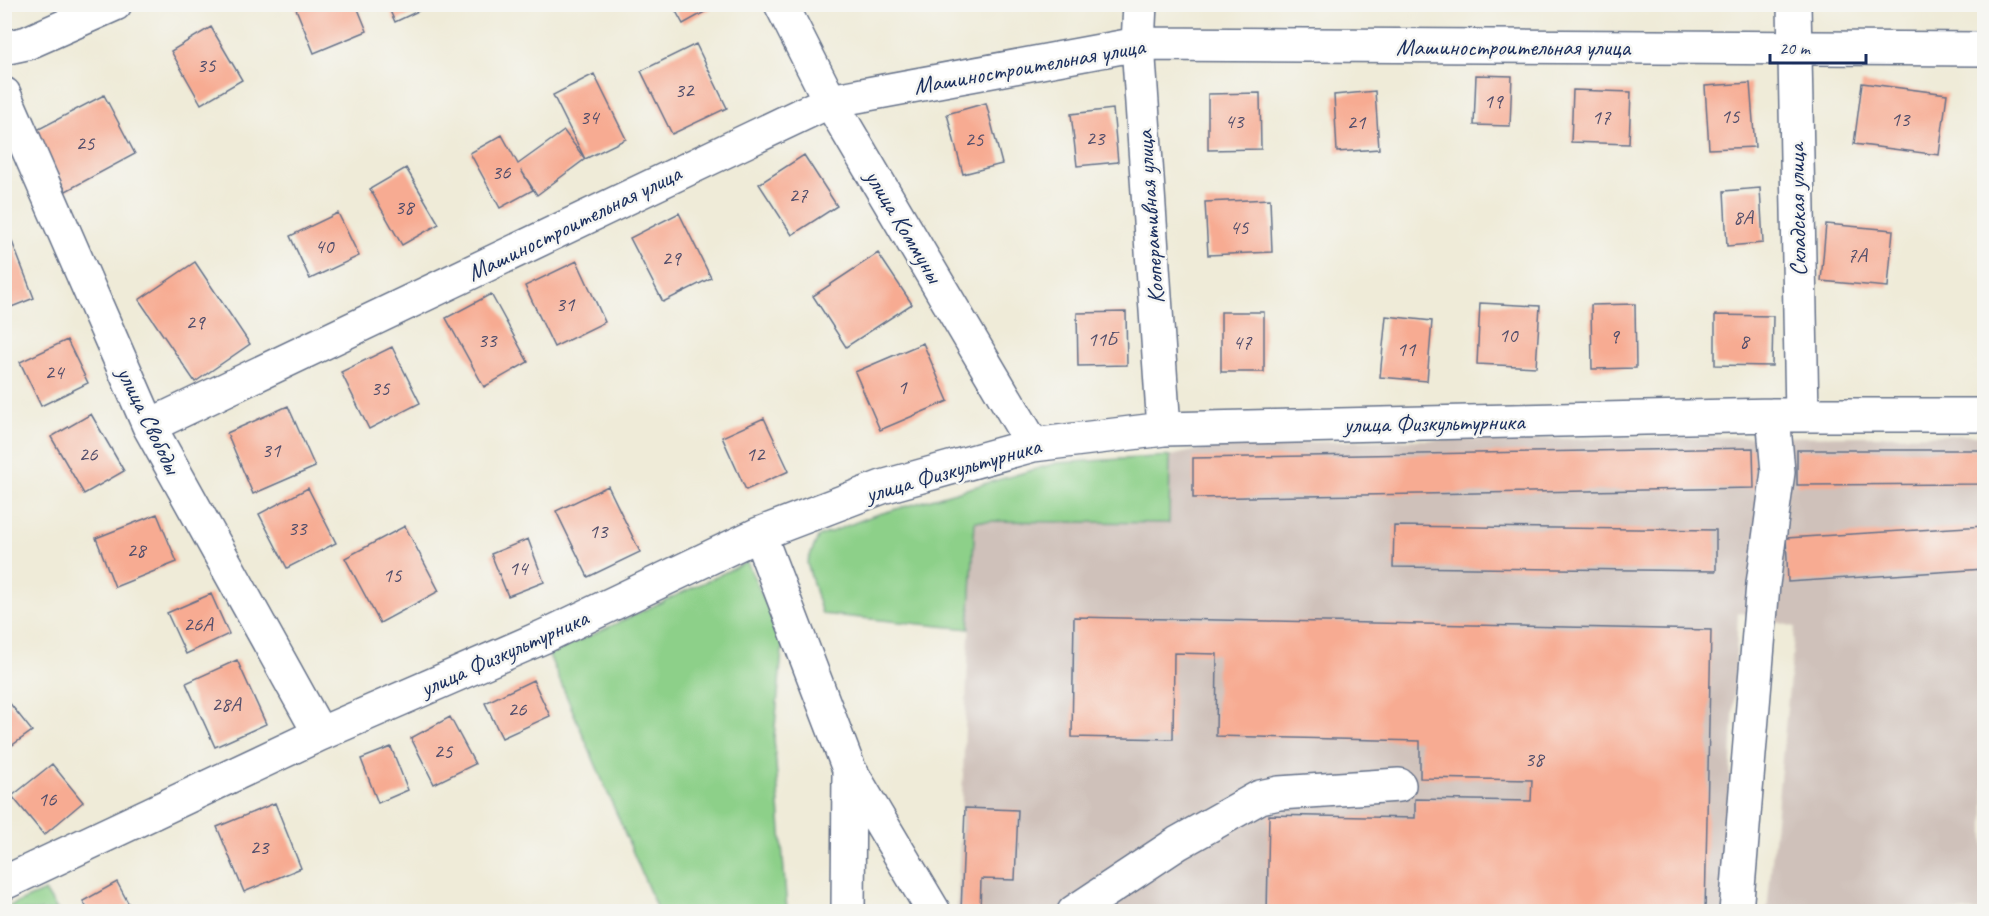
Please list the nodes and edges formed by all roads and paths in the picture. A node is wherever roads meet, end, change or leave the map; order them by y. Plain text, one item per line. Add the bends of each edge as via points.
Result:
1 (115, 4) edge
2 (780, 4) edge
3 (1140, 4) edge
4 (1794, 4) edge
5 (1138, 44) junction
6 (4, 48) edge
7 (1794, 49) junction
8 (1984, 49) edge
9 (4, 94) edge
10 (830, 101) junction
11 (1788, 415) junction
12 (1984, 415) edge
13 (149, 426) junction
14 (1164, 429) junction
15 (1033, 445) junction
16 (759, 534) junction
17 (320, 734) junction
18 (849, 769) junction
19 (1399, 785) dead end
20 (4, 883) edge
21 (849, 912) edge
22 (934, 912) edge
23 (1074, 912) edge
24 (1736, 912) edge

1 - 6 street via 27,43
2 - 10 street, улица Коммуны
3 - 5 street, Кооперативная улица
4 - 7 street, Складская улица
5 - 7 street, Машиностроительная улица
5 - 10 street, Машиностроительная улица
5 - 14 street, Кооперативная улица
7 - 8 street, Машиностроительная улица
7 - 11 street, Складская улица
9 - 13 street, улица Свободы
10 - 13 street, Машиностроительная улица
10 - 15 street, улица Коммуны
11 - 12 street, улица Физкультурника
11 - 14 street, улица Физкультурника
11 - 24 street, Складская улица via 1763,584
13 - 17 street, улица Свободы
14 - 15 street, улица Физкультурника
15 - 16 street, улица Физкультурника via 882,487
16 - 17 street, улица Физкультурника via 546,636
16 - 18 street
17 - 20 street, улица Физкультурника
18 - 21 street
18 - 22 street
19 - 23 street via 1260,797 1178,843

